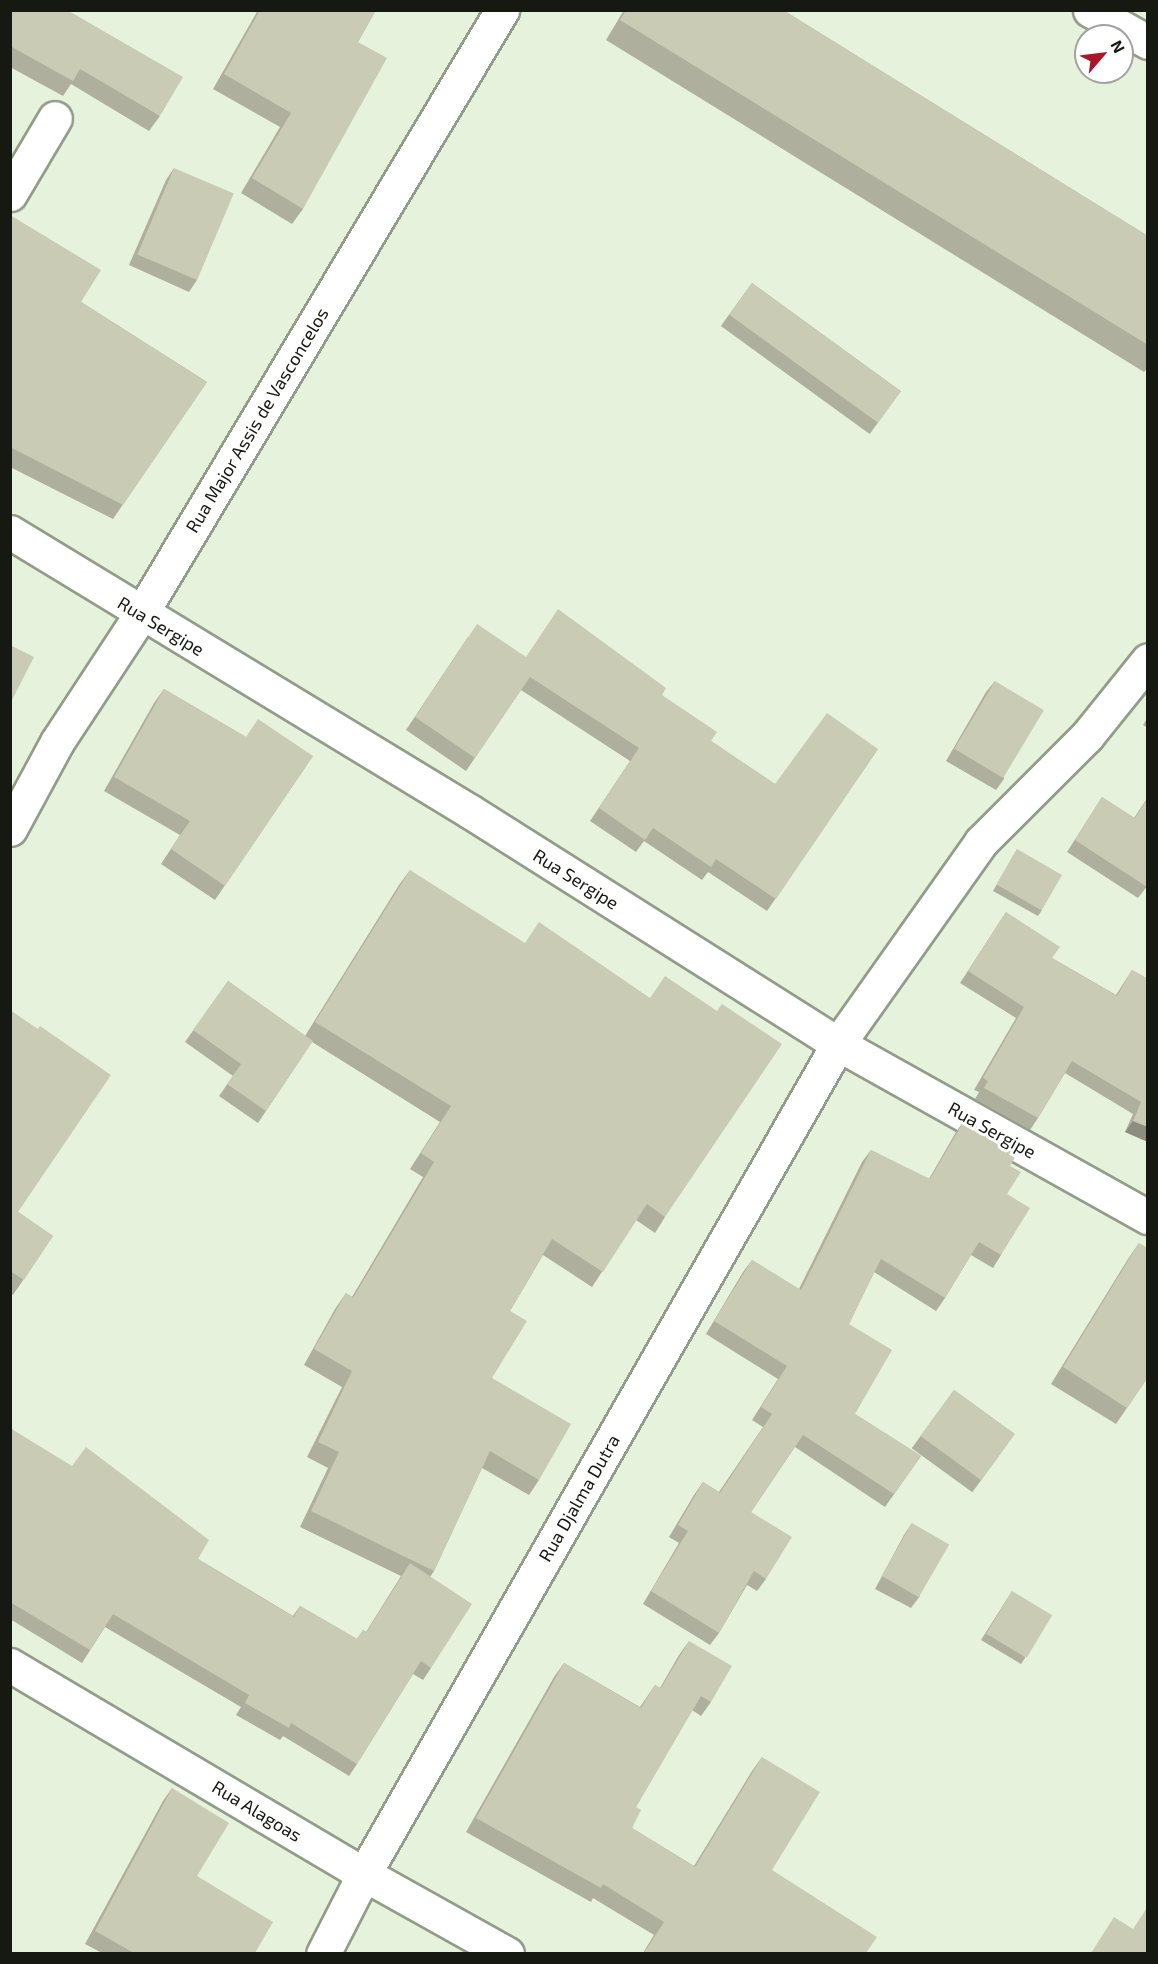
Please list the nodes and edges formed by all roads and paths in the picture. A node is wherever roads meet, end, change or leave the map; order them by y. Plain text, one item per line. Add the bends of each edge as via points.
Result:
1 (502, 10) edge
2 (1090, 10) edge
3 (1148, 42) edge
4 (55, 118) dead end
5 (10, 194) edge
6 (10, 532) edge
7 (141, 614) junction
8 (1148, 660) edge
9 (10, 829) edge
10 (838, 1044) junction
11 (1148, 1216) edge
12 (10, 1665) edge
13 (364, 1874) junction
14 (323, 1953) edge
15 (507, 1953) edge

1 - 7 street, Rua Major Assis de Vasconcelos
2 - 3 street
4 - 5 street
6 - 7 street, Rua Sergipe
7 - 9 street, Rua Major Assis de Vasconcelos via 57,742
7 - 10 street, Rua Sergipe via 471,812
8 - 10 street, Rua Djalma Dutra via 1087,736 981,842
10 - 11 street, Rua Sergipe
10 - 13 street, Rua Djalma Dutra
12 - 13 street, Rua Alagoas
13 - 14 street, Rua Djalma Dutra
13 - 15 street, Rua Alagoas

